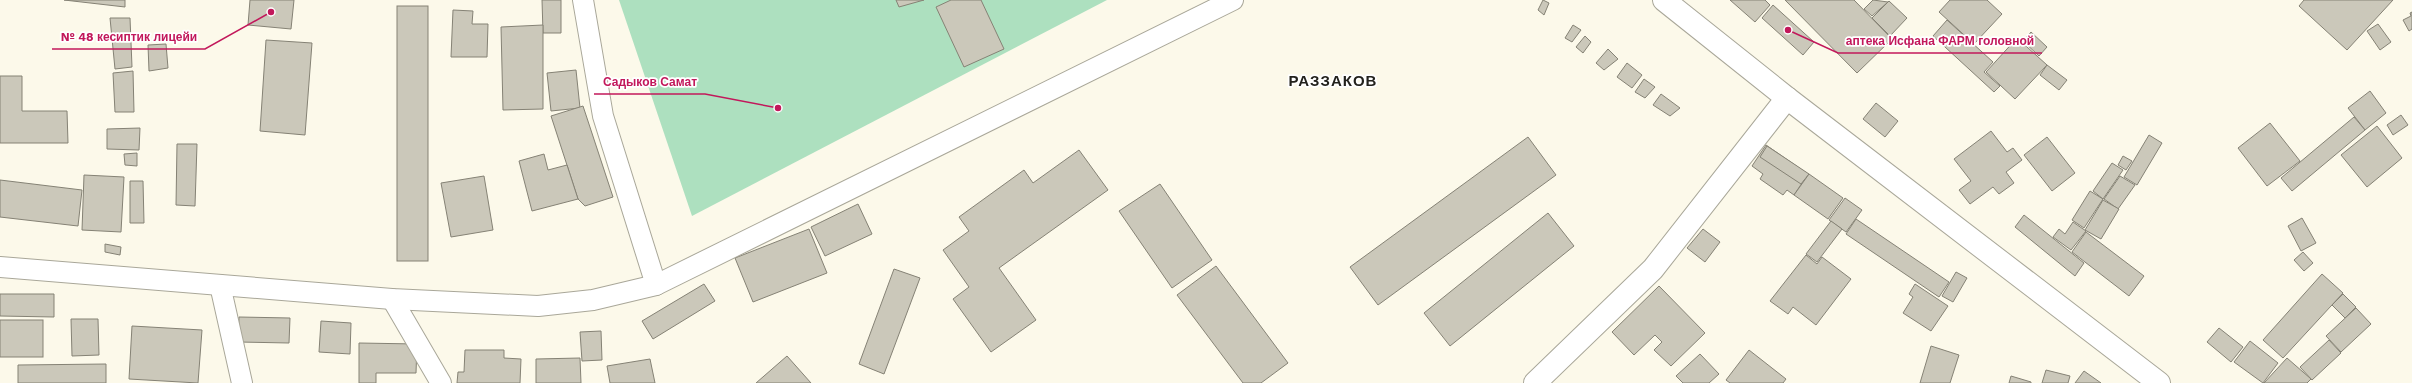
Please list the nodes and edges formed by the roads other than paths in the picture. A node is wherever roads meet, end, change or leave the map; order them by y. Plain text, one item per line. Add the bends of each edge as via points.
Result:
1 (584, 0) edge
2 (1233, 0) edge
3 (1664, 0) edge
4 (1787, 98) junction
5 (0, 267) edge
6 (220, 285) junction
7 (656, 286) junction
8 (392, 299) junction
9 (242, 383) edge
10 (442, 383) edge
11 (1535, 383) edge
12 (2159, 383) edge

1 - 7 street via 604,116
2 - 7 street
3 - 4 main road
4 - 11 main road via 1653,269
4 - 12 main road
5 - 6 street
6 - 8 street
6 - 9 street
7 - 8 street via 593,300 538,306
8 - 10 street

